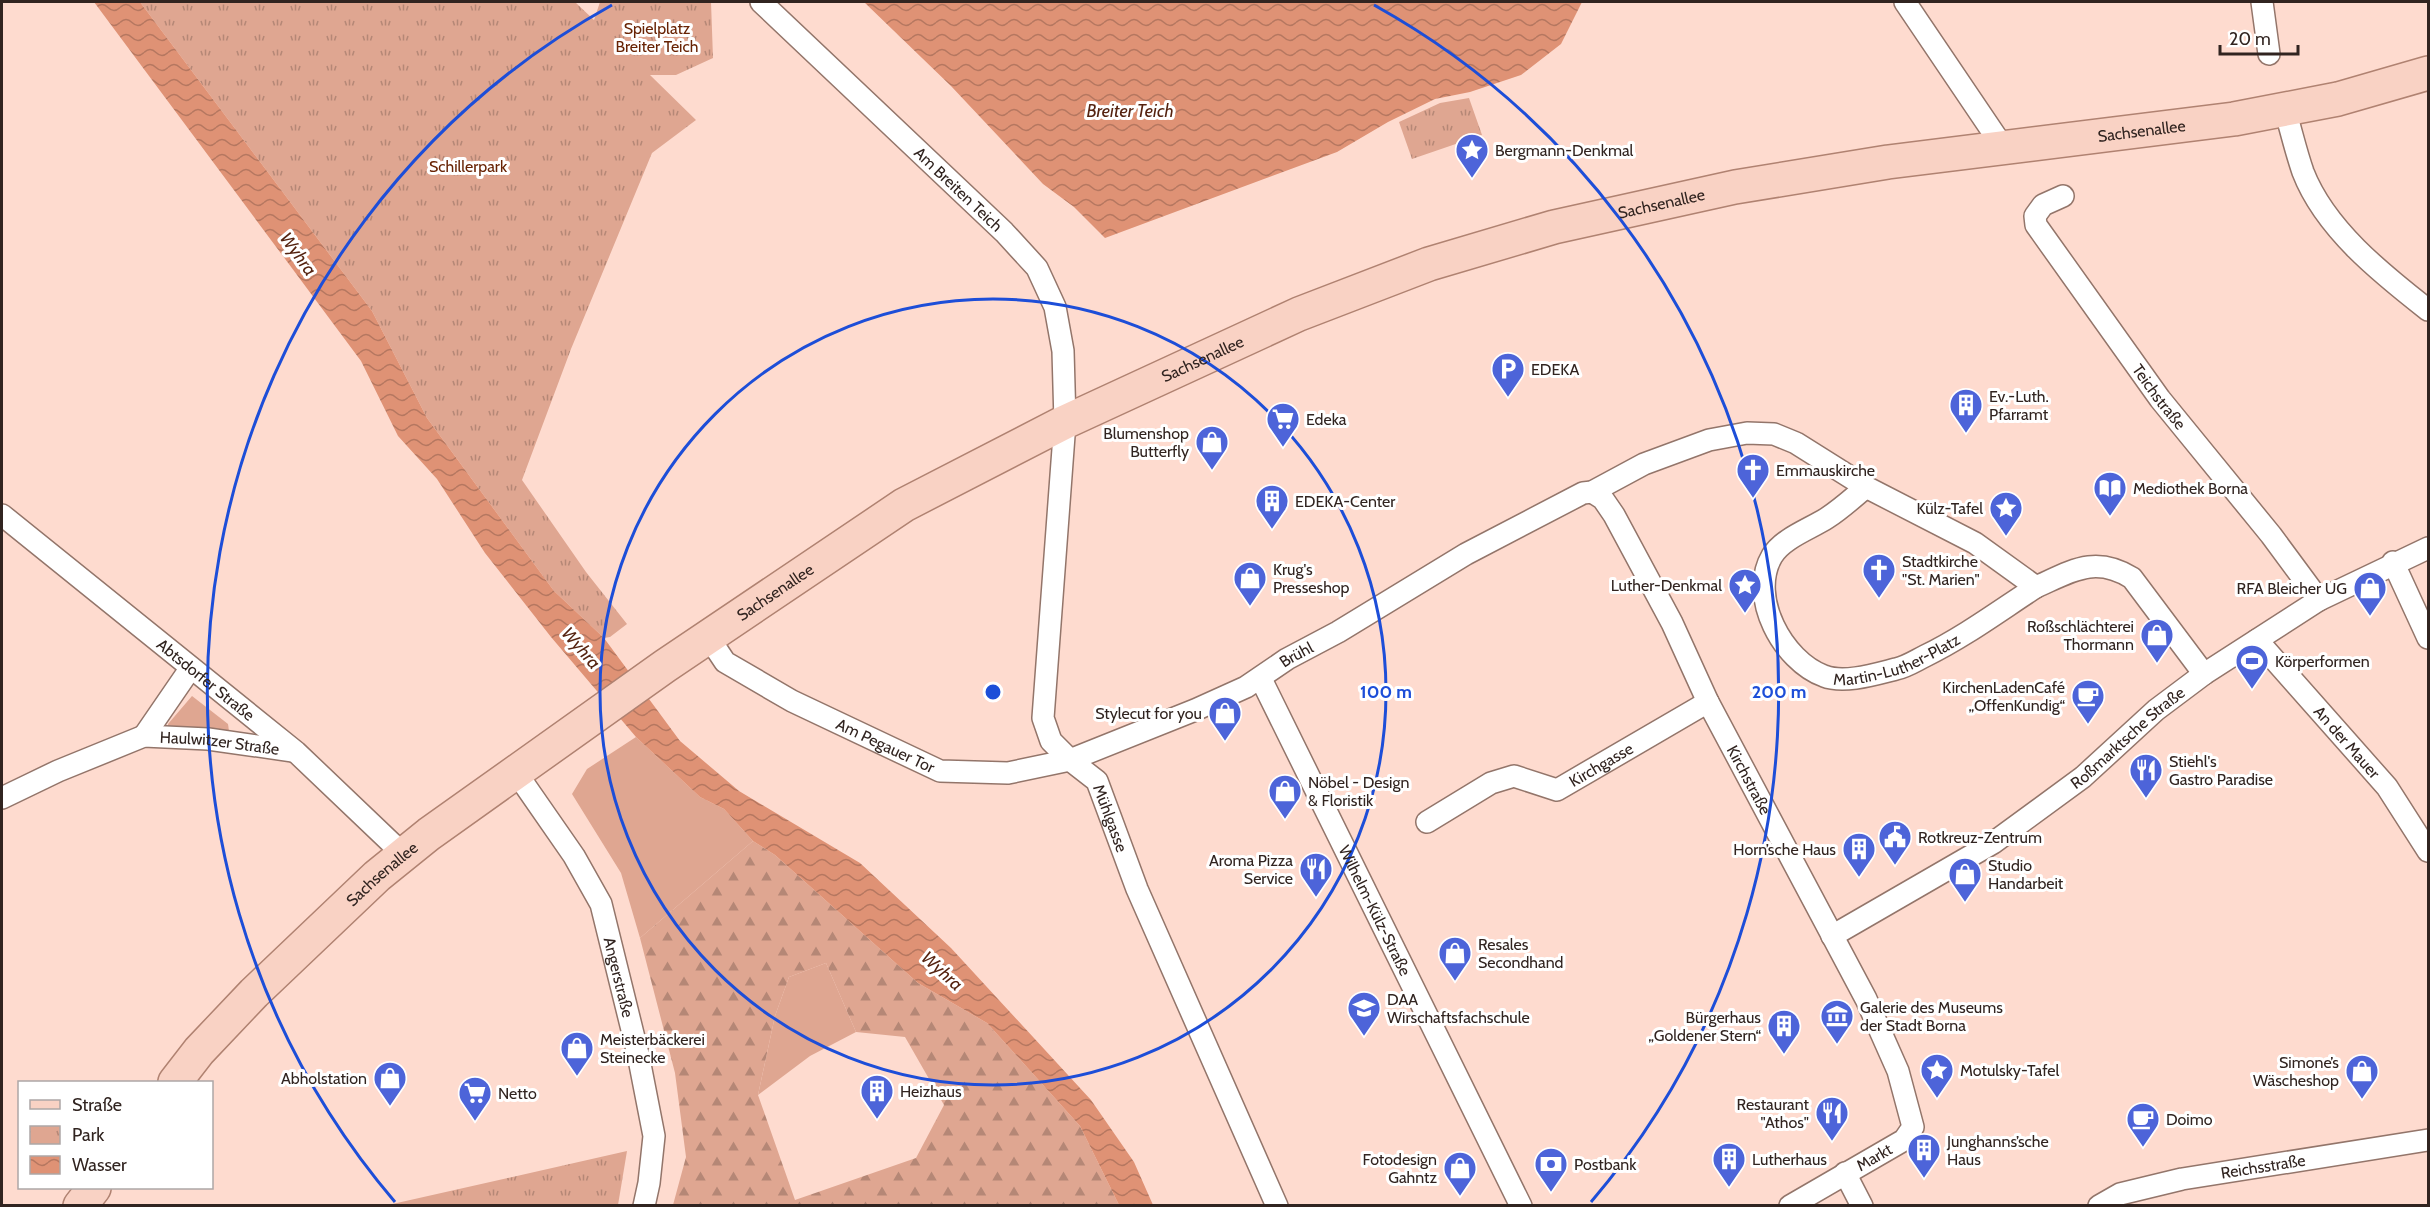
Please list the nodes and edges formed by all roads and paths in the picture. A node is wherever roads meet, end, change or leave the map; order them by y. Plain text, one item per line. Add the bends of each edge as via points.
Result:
1 (761, 2) edge
2 (1905, 2) edge
3 (2262, 2) edge
4 (2269, 54) dead end
5 (2428, 73) edge
6 (2285, 110) junction
7 (2003, 147) junction
8 (2063, 196) dead end
9 (2428, 310) edge
10 (1065, 422) junction
11 (1866, 487) junction
12 (1592, 492) junction
13 (2, 515) edge
14 (2428, 548) edge
15 (2393, 562) junction
16 (2036, 587) junction
17 (2319, 600) junction
18 (709, 638) junction
19 (2428, 638) edge
20 (2258, 640) junction
21 (190, 669) junction
22 (2204, 674) junction
23 (1261, 679) junction
24 (1708, 702) junction
25 (144, 736) junction
26 (296, 752) junction
27 (1070, 760) junction
28 (516, 771) junction
29 (983, 774) joint
30 (2, 798) edge
31 (1426, 822) dead end
32 (2428, 851) edge
33 (403, 854) junction
34 (1832, 936) junction
35 (177, 1081) edge
36 (1910, 1108) joint
37 (2428, 1140) edge
38 (1845, 1173) junction
39 (93, 1189) edge
40 (80, 1206) edge
41 (644, 1206) edge
42 (1277, 1206) edge
43 (1521, 1206) edge
44 (1790, 1206) edge
45 (1862, 1206) edge
46 (2099, 1206) edge

1 - 10 street, Am Breiten Teich via 1037,268 1055,307 1063,351
2 - 7 street
3 - 4 street
5 - 6 main road, Sachsenallee
6 - 7 main road, Sachsenallee
6 - 9 street via 2303,171 2334,221 2374,267
7 - 10 main road, Sachsenallee via 1735,187 1543,230 1429,264 1299,314
8 - 17 street, Teichstraße via 2043,205 2035,216 2036,225 2160,399
10 - 18 main road, Sachsenallee via 904,506
10 - 27 street, Mühlgasse via 1042,718 1051,741
11 - 12 street via 1796,443 1774,434 1747,433 1709,440 1644,464
11 - 16 street via 1975,543
11 - 16 street, Martin-Luther-Platz via 1829,517 1786,543 1773,554 1766,569 1764,592 1770,615 1783,643 1802,664 1826,677 1850,678 1898,669 1964,637
12 - 23 street, Brühl via 1583,493 1466,554 1287,659
12 - 24 street, Kirchstraße via 1603,499 1614,515 1672,623
13 - 21 street, Abtsdorfer Straße
14 - 15 street, Roßmarktsche Straße
15 - 17 street, Roßmarktsche Straße
15 - 19 street
16 - 22 street, Martin-Luther-Platz via 2078,568 2102,565 2121,571 2132,578
17 - 20 street, Roßmarktsche Straße
18 - 28 main road, Sachsenallee
18 - 29 street, Am Pegauer Tor via 725,662 792,701 940,771
20 - 22 street, Roßmarktsche Straße
20 - 32 street, An der Mauer via 2386,787
21 - 25 street, Haulwitzer Straße
21 - 26 street, Abtsdorfer Straße
22 - 34 street, Roßmarktsche Straße via 2156,710 2083,777 1994,843
23 - 27 street, Brühl via 1196,711
23 - 43 street, Wilhelm-Külz-Straße
24 - 31 street, Kirchgasse via 1557,790 1514,776 1491,783
24 - 34 street, Kirchstraße
25 - 26 street, Haulwitzer Straße via 208,739
25 - 30 street, Haulwitzer Straße
26 - 33 street, Abtsdorfer Straße
27 - 29 street, Brühl
27 - 42 street, Mühlgasse via 1097,781 1137,889
28 - 33 main road, Sachsenallee
28 - 41 street, Angerstraße via 590,881 601,904 654,1136
33 - 35 main road, Sachsenallee via 262,985
34 - 36 street, Kirchstraße via 1878,1027
36 - 38 street, Markt via 1913,1127 1904,1140
37 - 46 street, Reichsstraße via 2182,1179 2120,1194
38 - 44 street, Markt
38 - 45 street, Markt
39 - 40 main road

